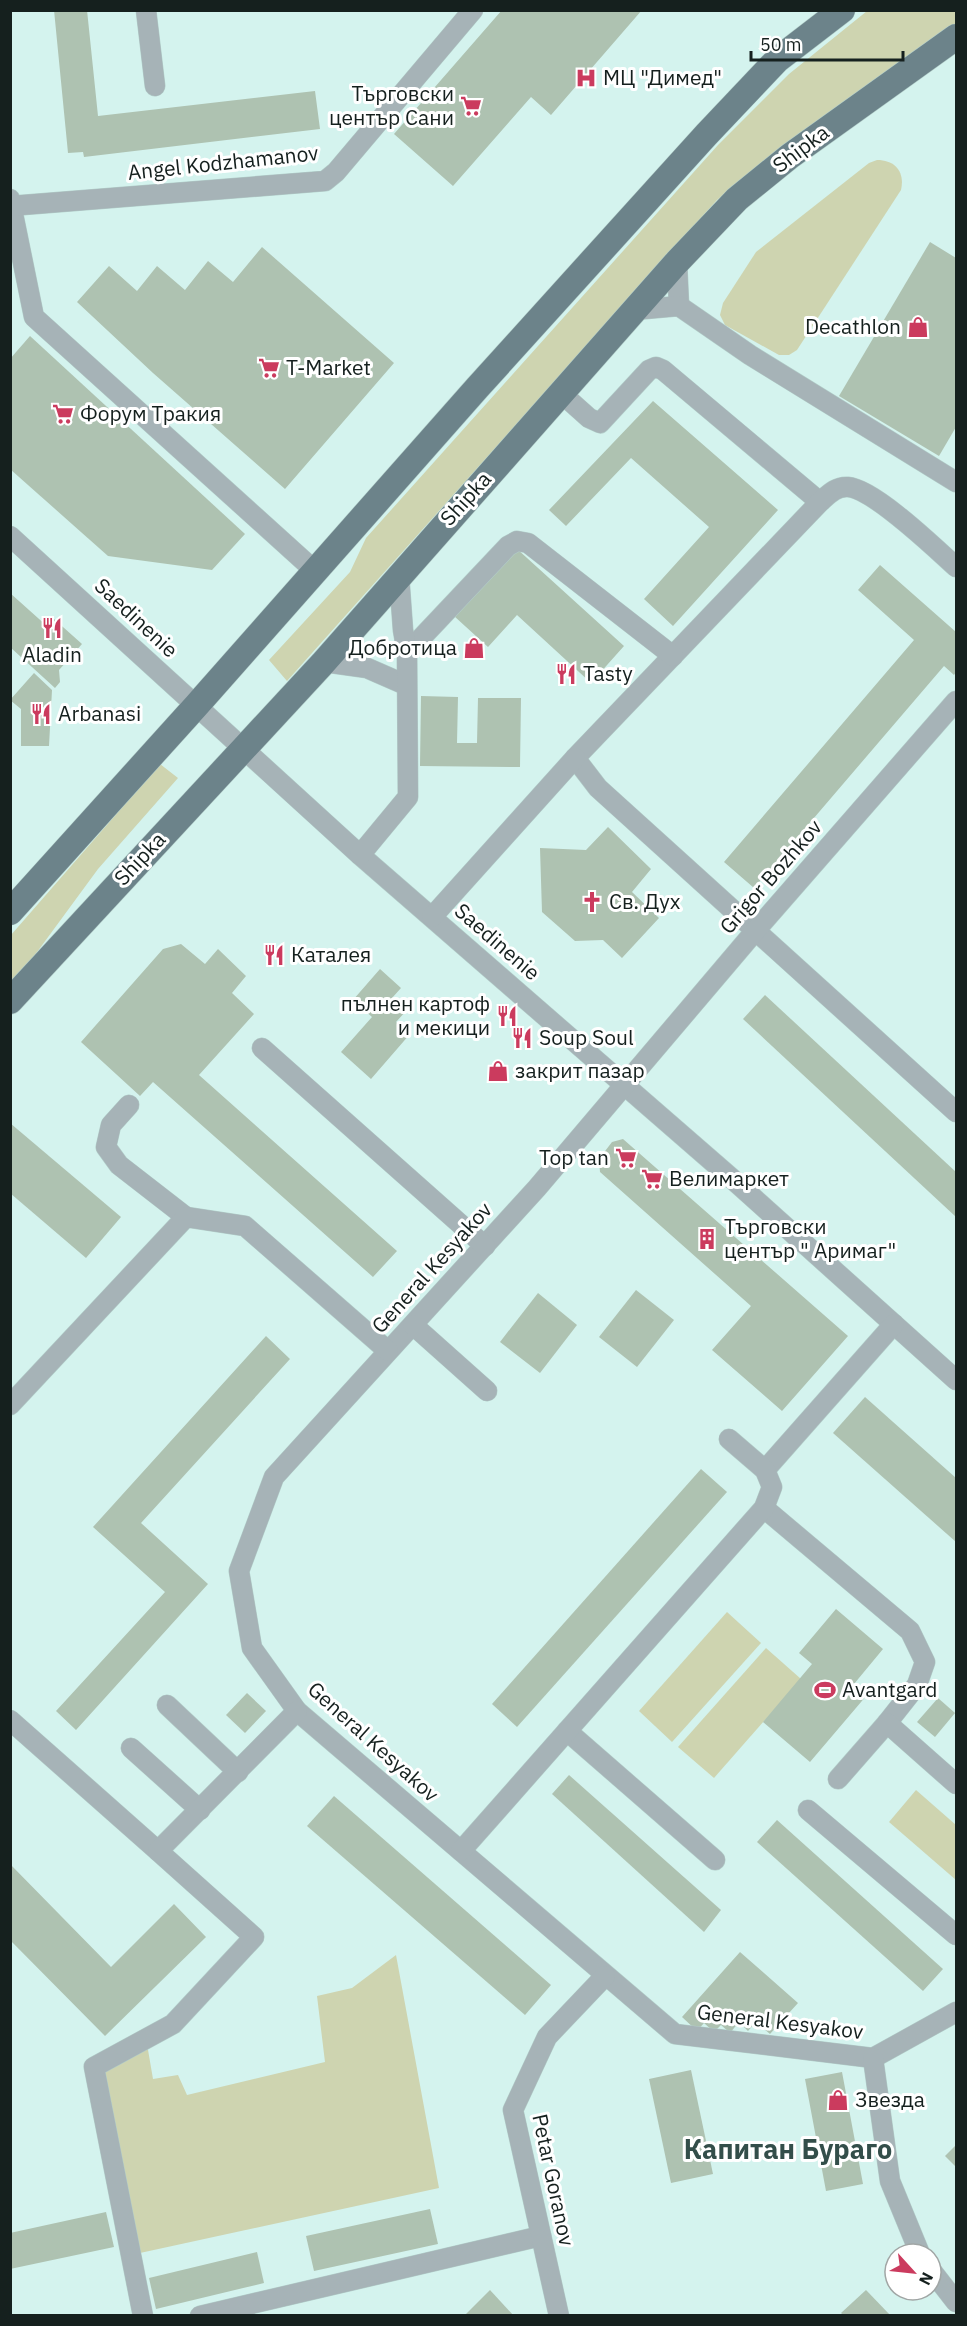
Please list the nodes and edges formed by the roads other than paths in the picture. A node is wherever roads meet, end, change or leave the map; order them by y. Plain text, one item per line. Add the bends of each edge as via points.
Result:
1 (146, 10) edge
2 (473, 10) edge
3 (842, 10) edge
4 (957, 37) edge
5 (957, 53) edge
6 (921, 64) junction
7 (155, 86) dead end
8 (11, 203) edge
9 (677, 262) junction
10 (679, 306) junction
11 (634, 309) junction
12 (561, 393) junction
13 (957, 482) edge
14 (820, 502) junction
15 (10, 536) edge
16 (957, 567) edge
17 (315, 572) junction
18 (399, 575) junction
19 (407, 653) junction
20 (673, 656) junction
21 (324, 662) junction
22 (406, 686) junction
23 (957, 701) edge
24 (196, 706) junction
25 (243, 747) junction
26 (576, 758) junction
27 (360, 855) junction
28 (10, 912) edge
29 (432, 917) junction
30 (756, 930) junction
31 (10, 1000) edge
32 (262, 1048) dead end
33 (624, 1085) junction
34 (129, 1105) dead end
35 (957, 1112) edge
36 (186, 1217) junction
37 (485, 1246) junction
38 (894, 1324) junction
39 (413, 1325) junction
40 (388, 1351) junction
41 (954, 1371) edge
42 (487, 1391) dead end
43 (10, 1405) edge
44 (729, 1439) dead end
45 (765, 1470) junction
46 (764, 1508) junction
47 (167, 1704) dead end
48 (297, 1711) junction
49 (10, 1720) edge
50 (887, 1723) junction
51 (567, 1731) junction
52 (131, 1748) dead end
53 (237, 1772) junction
54 (838, 1779) dead end
55 (957, 1784) edge
56 (200, 1810) junction
57 (808, 1810) dead end
58 (158, 1851) junction
59 (461, 1851) junction
60 (715, 1860) dead end
61 (957, 1935) edge
62 (605, 1976) junction
63 (957, 2012) edge
64 (873, 2058) junction
65 (541, 2236) junction
66 (915, 2242) edge
67 (943, 2285) edge
68 (957, 2302) edge
69 (143, 2316) edge
70 (200, 2316) edge
71 (559, 2316) edge

1 - 7 street
2 - 8 street, Angel Kodzhamanov via 325,181
3 - 17 main road via 777,60 714,126
4 - 6 main road, Shipka
5 - 6 main road
6 - 9 main road, Shipka via 790,156 737,199
8 - 17 street via 34,317
9 - 10 street
9 - 11 main road, Shipka
10 - 11 street
10 - 13 street via 750,355
11 - 12 main road, Shipka
12 - 14 street via 600,423 656,367
12 - 18 main road, Shipka
14 - 16 street via 835,489 849,487 883,503
14 - 20 street
15 - 24 street, Saedinenie
17 - 24 main road
18 - 19 street
18 - 21 main road, Shipka
19 - 20 street via 508,546 518,541 528,543
19 - 22 street
20 - 26 street
21 - 22 street via 367,668
21 - 25 main road, Shipka
22 - 27 street via 408,797
23 - 30 street, Grigor Bozhkov
24 - 25 street, Saedinenie
24 - 28 main road
25 - 27 street, Saedinenie
25 - 31 main road, Shipka
26 - 29 street
26 - 30 street via 598,788
27 - 29 street, Saedinenie
29 - 33 street, Saedinenie
30 - 33 street, Grigor Bozhkov
30 - 35 street
32 - 37 street
33 - 37 street, General Kesyakov
33 - 38 street, Saedinenie
34 - 36 street via 111,1125 106,1147 119,1165
36 - 40 street via 245,1226
36 - 43 street
37 - 39 street, General Kesyakov
38 - 41 street, Saedinenie
38 - 45 street
39 - 40 street, General Kesyakov
39 - 42 street
40 - 48 street, General Kesyakov via 274,1478 239,1570 252,1648
44 - 45 street
45 - 46 street via 772,1487
46 - 50 street via 910,1630 925,1662 916,1685
46 - 51 street
47 - 53 street
48 - 53 street
48 - 59 street, General Kesyakov
49 - 58 street
50 - 54 street
50 - 55 street
51 - 59 street
51 - 60 street
52 - 56 street
53 - 56 street
56 - 58 street
57 - 61 street
58 - 69 street via 254,1937 173,2024 94,2067
59 - 62 street, General Kesyakov
62 - 64 street, General Kesyakov via 675,2034
62 - 65 street, Petar Goranov via 547,2037 513,2110
63 - 64 street, General Kesyakov
64 - 66 street via 890,2181
65 - 70 street
65 - 71 street, Petar Goranov
67 - 68 street

